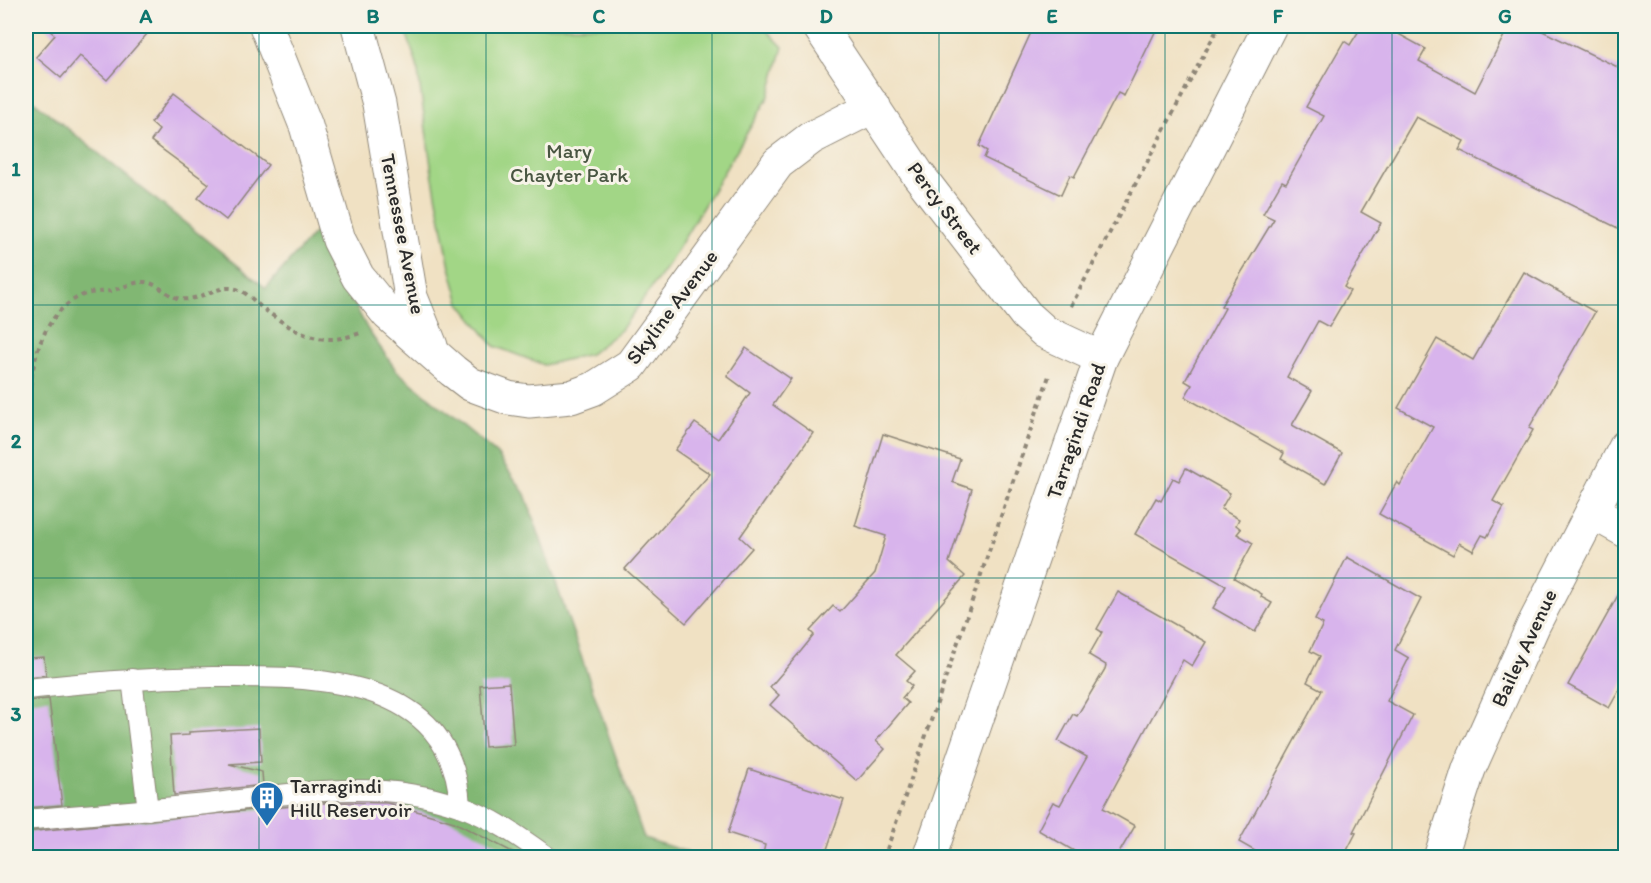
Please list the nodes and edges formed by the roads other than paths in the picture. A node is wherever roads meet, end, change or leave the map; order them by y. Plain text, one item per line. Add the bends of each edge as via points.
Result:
1 (266, 26) edge
2 (358, 26) edge
3 (819, 26) edge
4 (1270, 26) edge
5 (874, 106) junction
6 (435, 353) junction
7 (1101, 358) junction
8 (1626, 446) edge
9 (1592, 512) junction
10 (1626, 531) edge
11 (132, 679) junction
12 (26, 689) edge
13 (460, 806) junction
14 (147, 810) junction
15 (26, 820) edge
16 (549, 858) edge
17 (929, 858) edge
18 (1440, 858) edge

1 - 6 street, Tennessee Avenue via 306,126 345,254 375,300
2 - 6 street, Tennessee Avenue via 379,104 411,297
3 - 5 street, Percy Street
4 - 7 street, Tarragindi Road
5 - 6 street, Skyline Avenue via 811,138 778,164 647,346 615,377 571,397 529,401 470,384
5 - 7 street, Percy Street via 917,173 1026,315 1045,332
7 - 17 street, Tarragindi Road
8 - 9 street, Bailey Avenue
9 - 10 street
9 - 18 street, Bailey Avenue via 1533,626 1469,769
11 - 12 lane
11 - 13 lane via 274,677 333,682 368,690 395,701 427,726 450,756 459,781
11 - 14 lane
13 - 14 lane via 422,795 355,789
13 - 16 lane via 512,832
14 - 15 lane

